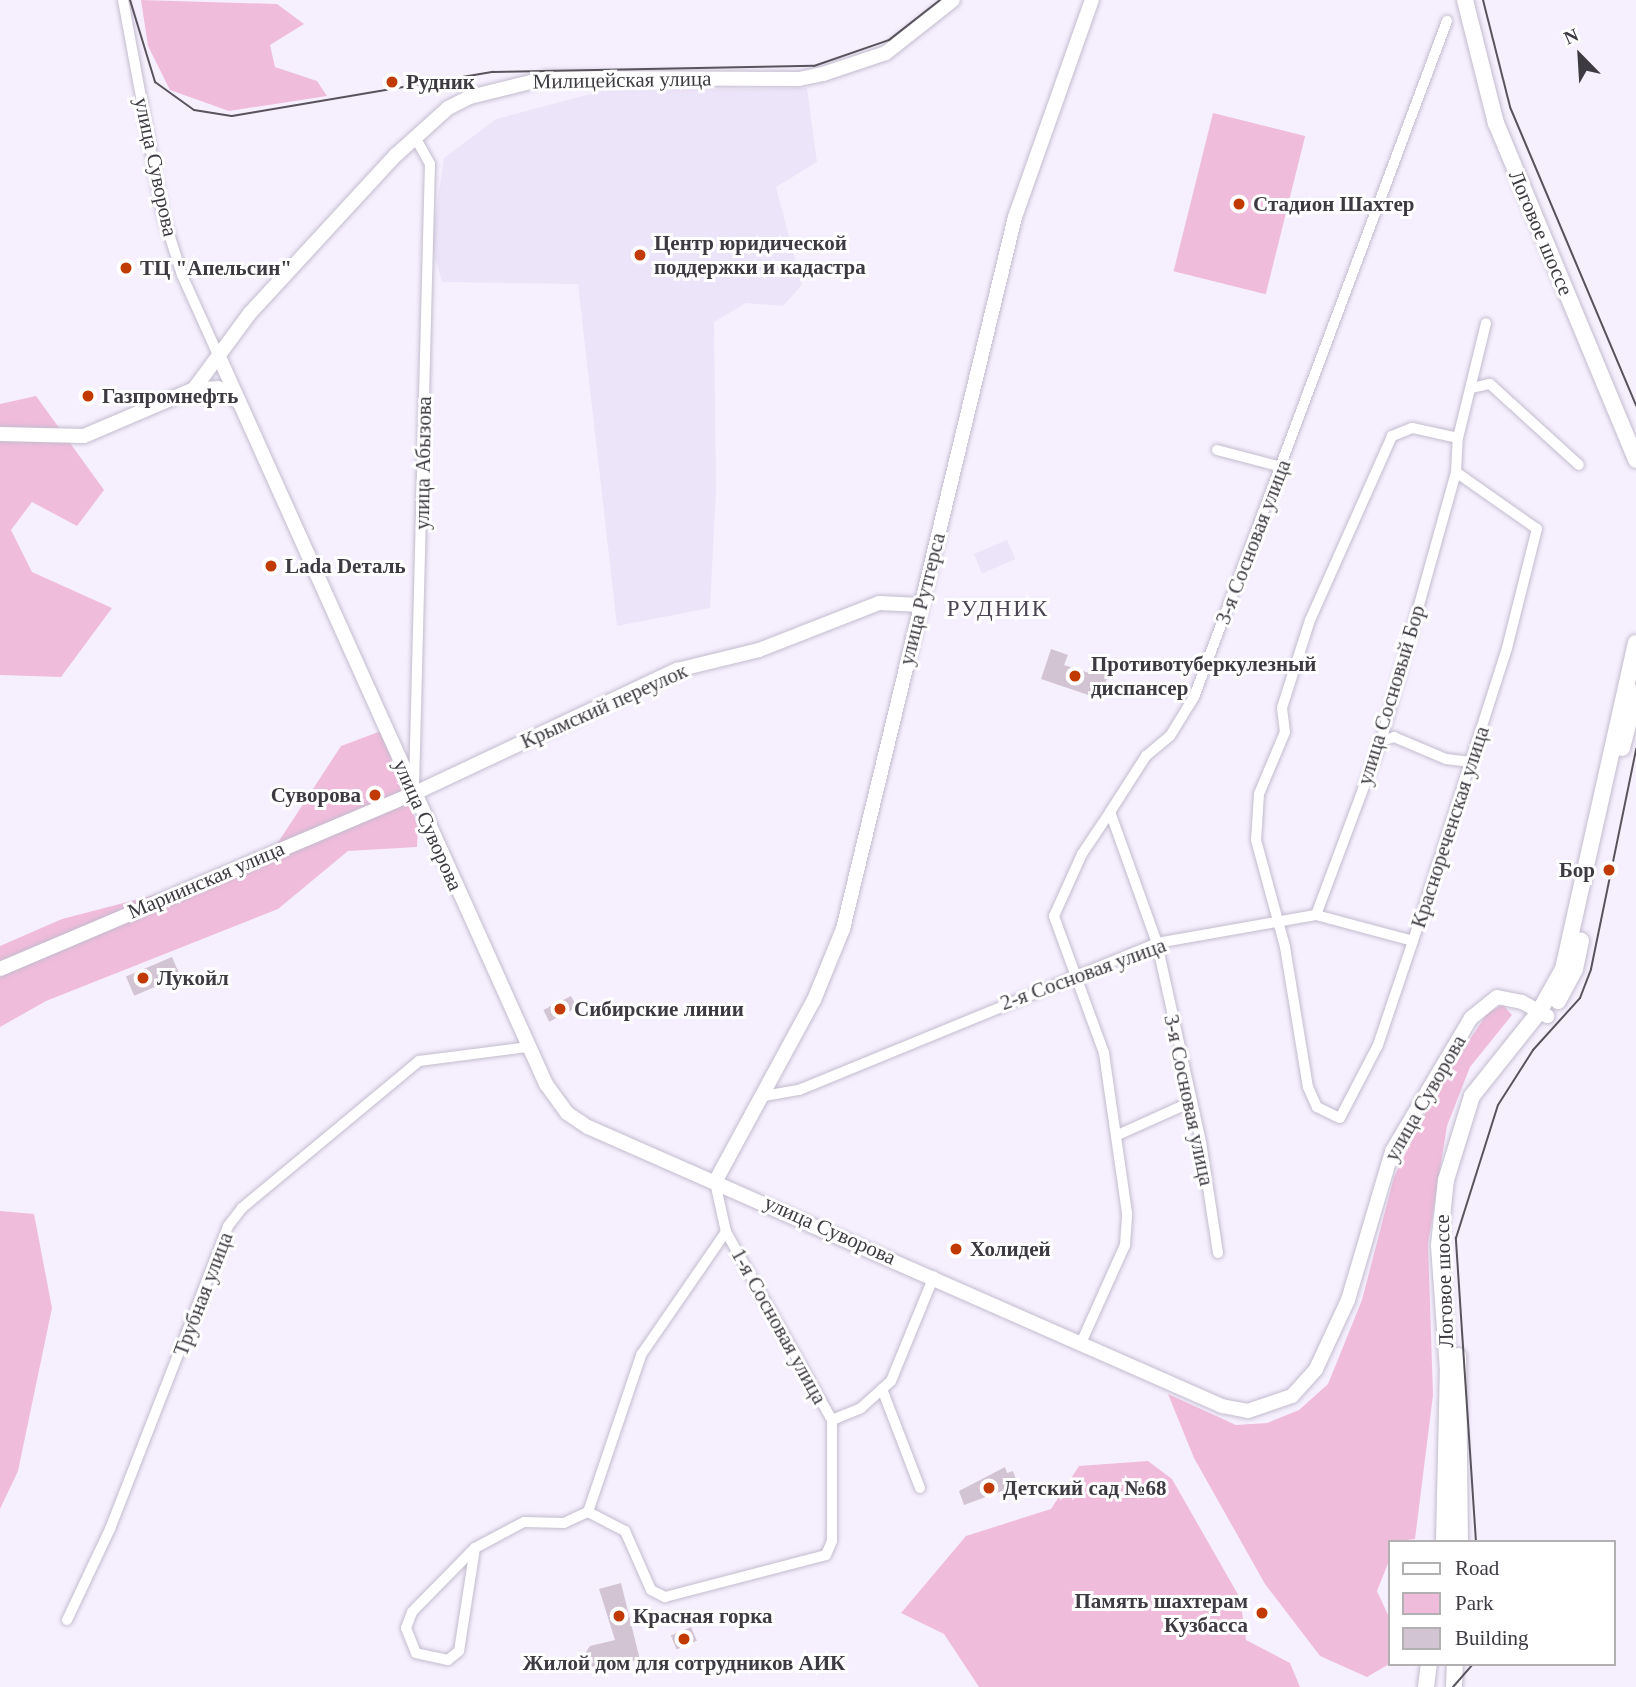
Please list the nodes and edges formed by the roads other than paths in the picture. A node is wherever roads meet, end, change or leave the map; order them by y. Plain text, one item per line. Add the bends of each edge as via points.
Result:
1 (122, 0) edge
2 (953, 0) edge
3 (1092, 0) edge
4 (1465, 0) edge
5 (1475, 0) edge
6 (1447, 21) dead end
7 (415, 137) junction
8 (1486, 323) dead end
9 (220, 359) junction
10 (1472, 388) junction
11 (194, 389) junction
12 (239, 402) junction
13 (1636, 429) edge
14 (0, 434) edge
15 (1458, 438) junction
16 (1217, 450) dead end
17 (1636, 460) edge
18 (1579, 465) dead end
19 (1282, 467) junction
20 (1456, 472) junction
21 (920, 605) junction
22 (1636, 643) edge
23 (1636, 693) edge
24 (1381, 741) junction
25 (1471, 762) junction
26 (413, 794) junction
27 (1110, 812) junction
28 (1316, 915) junction
29 (1277, 922) junction
30 (1413, 941) junction
31 (1157, 943) junction
32 (0, 969) edge
33 (1076, 973) junction
34 (1543, 1014) junction
35 (529, 1047) junction
36 (764, 1096) junction
37 (1191, 1102) junction
38 (1120, 1134) junction
39 (715, 1182) junction
40 (726, 1232) junction
41 (1218, 1253) dead end
42 (934, 1276) junction
43 (1082, 1343) junction
44 (882, 1389) junction
45 (832, 1420) junction
46 (920, 1488) dead end
47 (588, 1512) junction
48 (1444, 1540) edge
49 (1460, 1540) edge
50 (475, 1548) junction
51 (67, 1620) dead end
52 (1429, 1666) edge
53 (1455, 1666) edge
54 (1426, 1686) edge
55 (1454, 1687) edge

1 - 9 street, улица Суворова via 163,215 182,275
2 - 7 main road, Милицейская улица via 886,53 799,79 515,82 448,108
3 - 21 main road, улица Рутгерса via 1015,217
4 - 17 main road, Логовое шоссе via 1496,123
5 - 13 main road, Логовое шоссе via 1503,115
6 - 19 street, 3-я Сосновая улица
7 - 9 main road, Милицейская улица via 250,313
7 - 26 street, улица Абызова via 430,164
8 - 10 street, улица Сосновый Бор
9 - 11 main road, Милицейская улица
9 - 12 main road, улица Суворова
10 - 15 street, улица Сосновый Бор
10 - 18 street via 1490,384
11 - 12 main road via 218,388
11 - 14 main road via 83,436
12 - 26 main road, улица Суворова
15 - 20 street, улица Сосновый Бор
15 - 29 street via 1412,428 1392,436 1310,620 1282,708 1285,732 1259,794 1256,840
16 - 19 street
19 - 27 street, 3-я Сосновая улица via 1194,697 1170,736 1146,756
20 - 24 street, улица Сосновый Бор
20 - 25 street, Краснореченская улица via 1537,529
21 - 26 main road, Крымский переулок via 879,603 759,650 677,670
21 - 36 main road, улица Рутгерса via 844,929
22 - 34 main road, Логовое шоссе via 1563,969
23 - 34 main road, Логовое шоссе via 1575,969
24 - 25 street via 1394,737 1446,759
24 - 28 street, улица Сосновый Бор
25 - 30 street, Краснореченская улица
26 - 32 main road, Мариинская улица
26 - 35 main road, улица Суворова
27 - 31 street, 3-я Сосновая улица
27 - 33 street via 1083,854 1054,916
28 - 29 street, 2-я Сосновая улица
28 - 30 street, 2-я Сосновая улица
29 - 30 street, Краснореченская улица via 1308,1087 1317,1107 1340,1118 1378,1045
29 - 31 street, 2-я Сосновая улица
31 - 33 street, 2-я Сосновая улица
31 - 37 street, 3-я Сосновая улица
33 - 36 street, 2-я Сосновая улица via 809,1086
33 - 38 street via 1104,1053
34 - 43 main road, улица Суворова via 1514,999 1489,1001 1445,1059 1382,1175 1337,1326 1316,1369 1292,1396 1262,1409 1236,1410
34 - 48 main road, Логовое шоссе via 1472,1096 1446,1180 1439,1245 1448,1371
34 - 49 main road, Логовое шоссе via 1482,1098 1464,1144 1450,1217
35 - 39 main road, улица Суворова via 552,1095 576,1120
35 - 51 street, Трубная улица via 419,1061 242,1208 229,1226 110,1529
36 - 39 main road, улица Рутгерса
37 - 38 street
37 - 41 street, 3-я Сосновая улица
38 - 43 street via 1125,1245
39 - 40 street, 1-я Сосновая улица
39 - 42 main road, улица Суворова
40 - 45 street, 1-я Сосновая улица
40 - 47 street via 641,1355
42 - 43 main road, улица Суворова
42 - 44 street via 891,1381
44 - 45 street via 861,1408
44 - 46 street
45 - 47 street via 832,1541 826,1555 665,1597 651,1590 625,1531
47 - 50 street via 564,1523 524,1521
50 - 50 street via 459,1651 448,1660 416,1653 406,1628 412,1612
52 - 54 main road
53 - 55 main road

